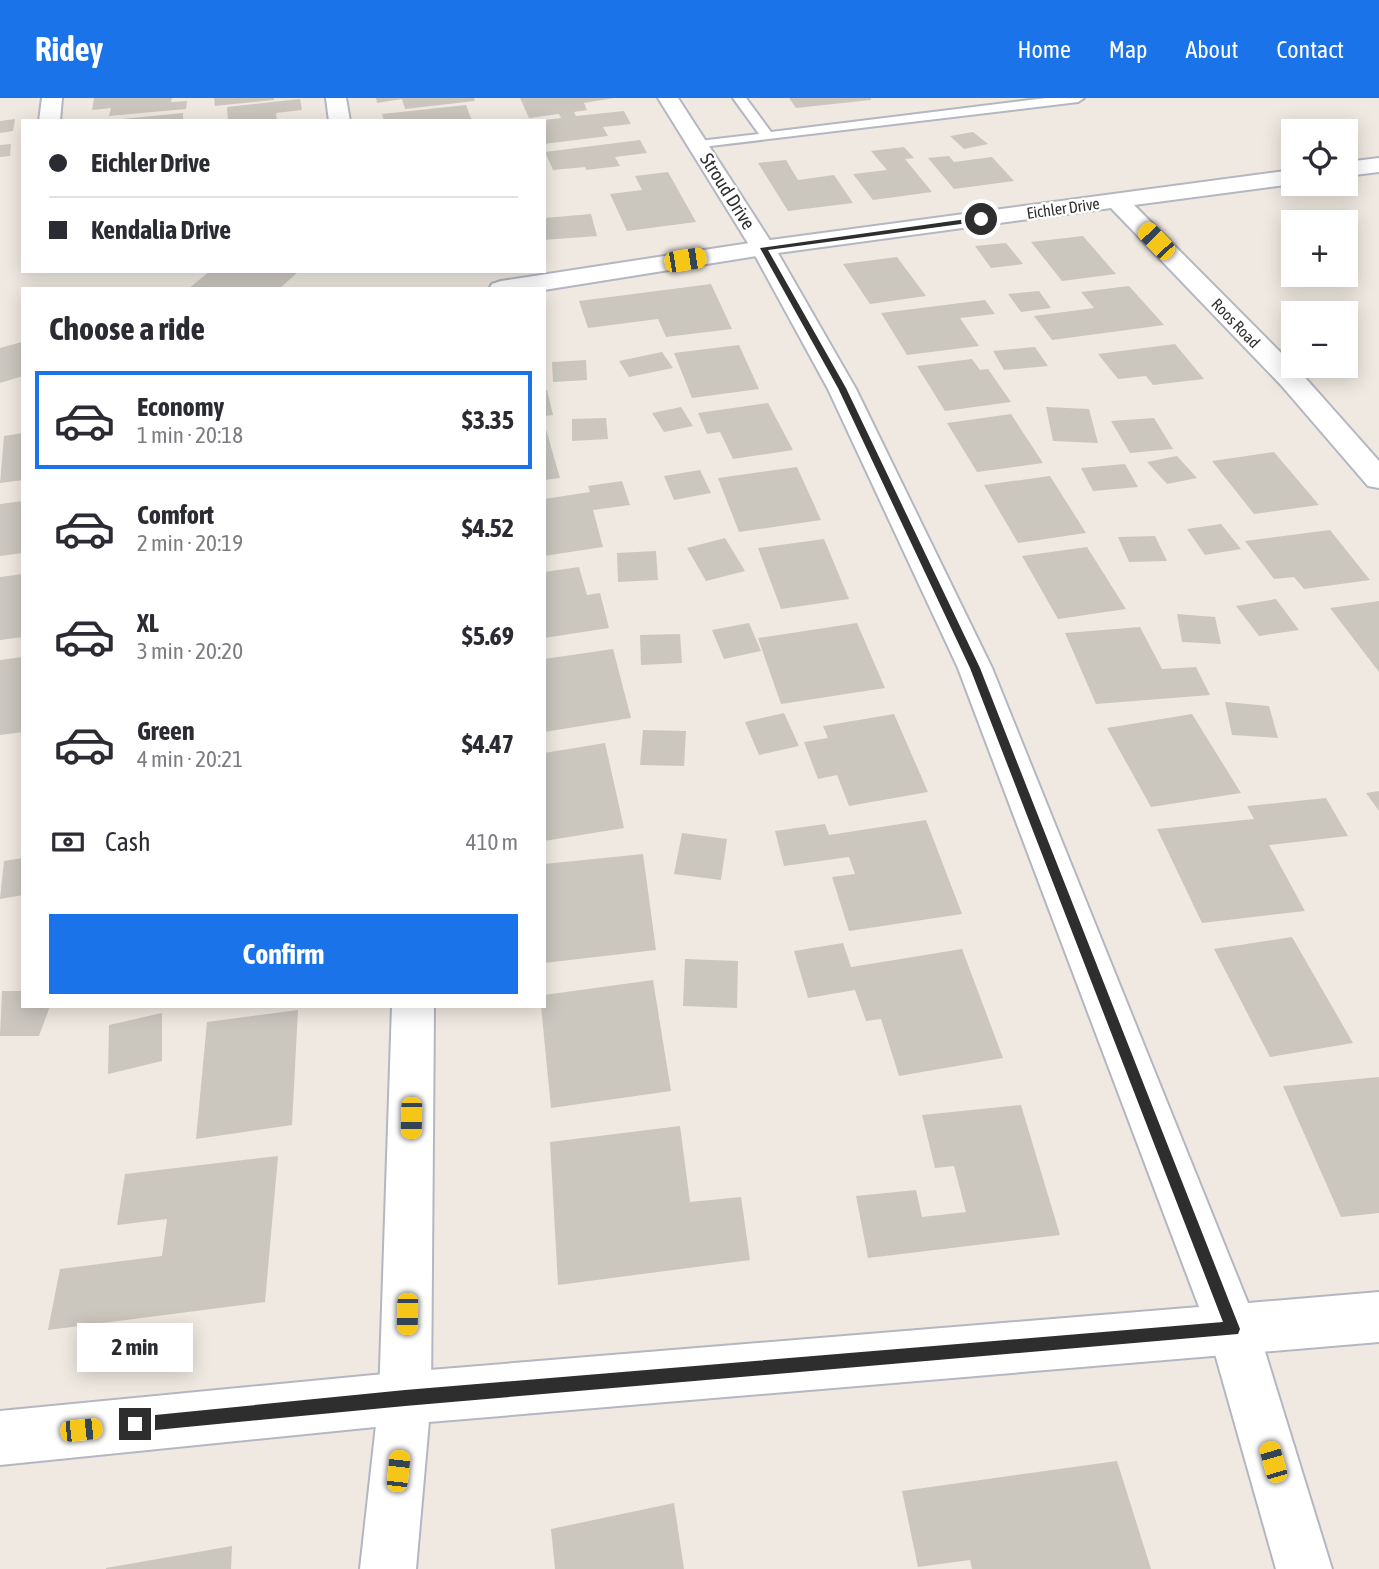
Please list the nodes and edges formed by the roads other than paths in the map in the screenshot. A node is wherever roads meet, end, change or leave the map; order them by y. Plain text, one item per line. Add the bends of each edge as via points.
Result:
1 (52, 98) edge
2 (336, 98) edge
3 (668, 98) edge
4 (739, 98) edge
5 (1078, 98) edge
6 (49, 119) edge
7 (341, 119) edge
8 (768, 137) junction
9 (699, 145) junction
10 (1379, 165) edge
11 (1358, 168) edge
12 (1281, 179) edge
13 (1117, 201) junction
14 (763, 248) junction
15 (514, 287) edge
16 (1379, 479) edge
17 (413, 1008) edge
18 (1379, 1317) edge
19 (1233, 1329) junction
20 (405, 1398) junction
21 (0, 1438) edge
22 (388, 1569) edge
23 (1304, 1569) edge

1 - 6 street
2 - 7 street
3 - 9 street, Stroud Drive
4 - 8 lane
5 - 8 lane
8 - 9 lane
9 - 14 street, Stroud Drive
10 - 11 street
12 - 13 street, Eichler Drive
13 - 14 street, Eichler Drive
13 - 16 street, Roos Road via 1291,379
14 - 15 street, Eichler Drive
14 - 19 street, Stroud Drive via 842,388 975,668
17 - 20 street
18 - 19 street
19 - 20 street
19 - 23 street, Stroud Drive
20 - 21 street
20 - 22 street

